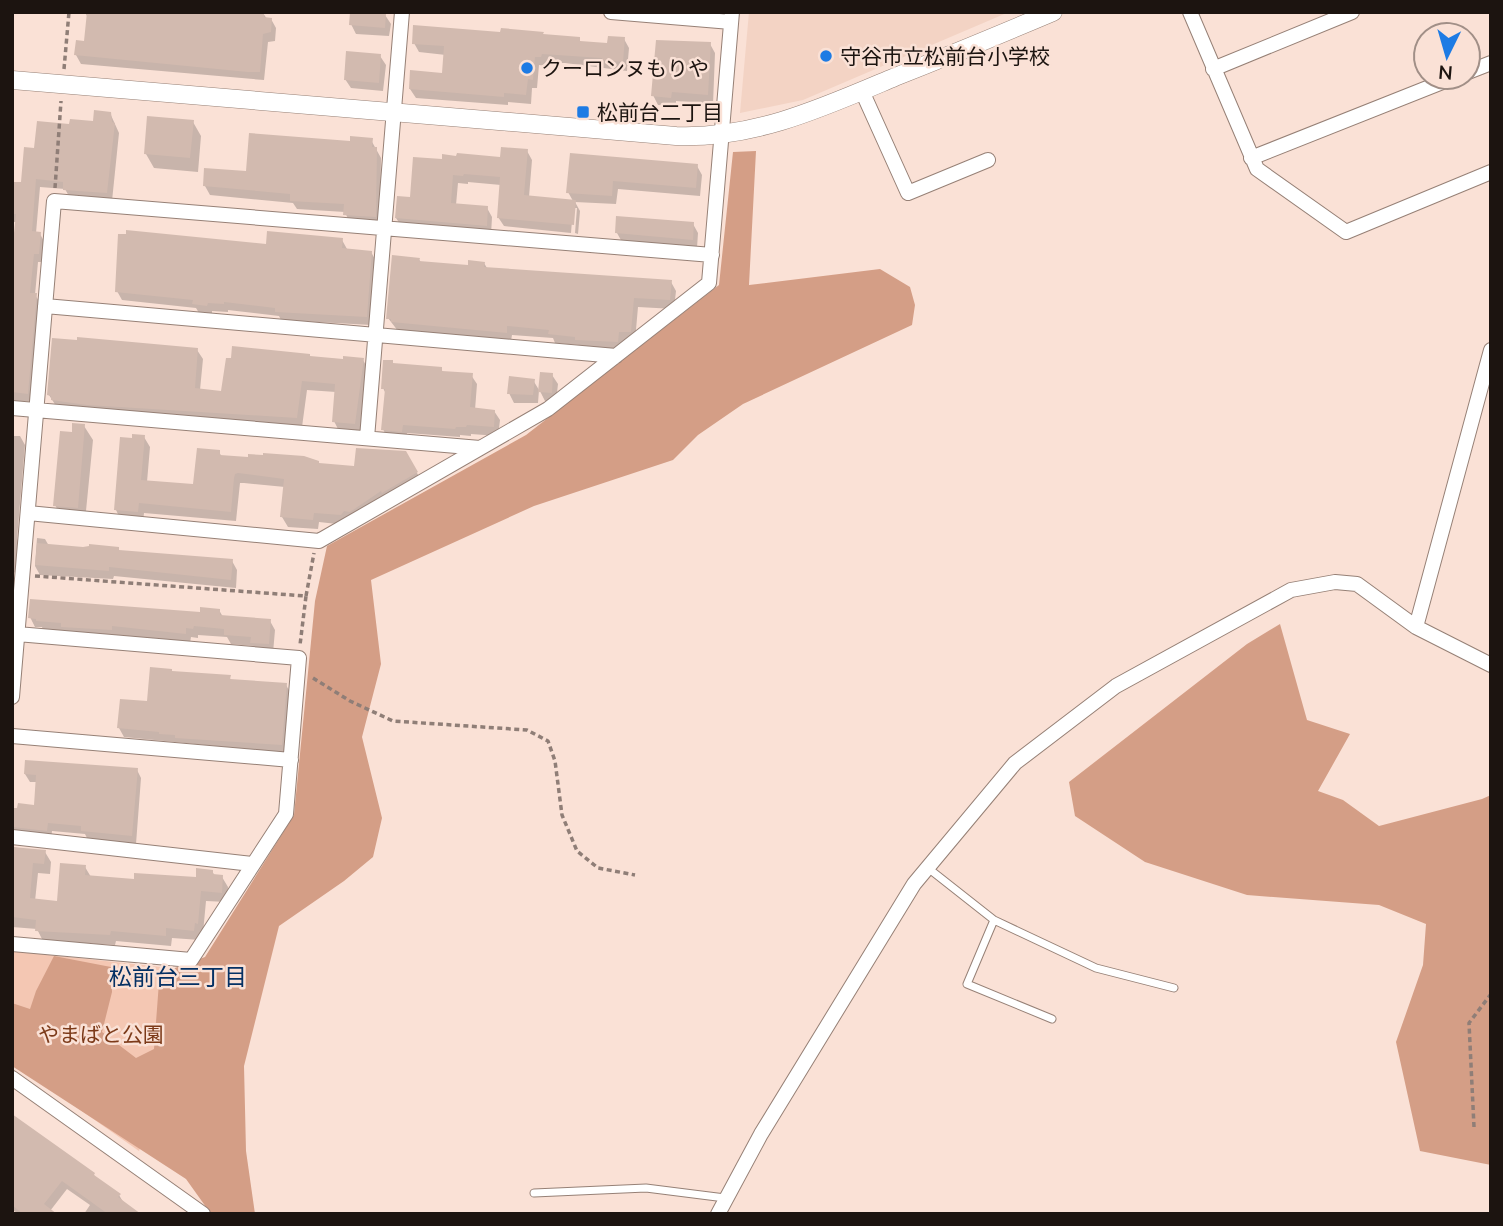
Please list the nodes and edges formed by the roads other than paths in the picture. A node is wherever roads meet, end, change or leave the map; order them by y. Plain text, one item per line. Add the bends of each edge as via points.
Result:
1 (402, 12) edge
2 (611, 12) edge
3 (1053, 12) edge
4 (1190, 12) edge
5 (1352, 12) edge
6 (732, 17) edge
7 (1213, 69) junction
8 (12, 80) edge
9 (862, 91) junction
10 (1420, 91) edge
11 (394, 111) junction
12 (723, 135) junction
13 (1251, 158) junction
14 (988, 160) dead end
15 (1491, 172) edge
16 (384, 229) junction
17 (712, 255) junction
18 (45, 306) junction
19 (375, 335) junction
20 (1491, 350) edge
21 (616, 356) junction
22 (12, 408) edge
23 (36, 410) junction
24 (367, 438) junction
25 (480, 448) junction
26 (27, 513) junction
27 (1416, 627) junction
28 (17, 634) junction
29 (1491, 665) edge
30 (12, 697) edge
31 (12, 736) edge
32 (291, 760) junction
33 (12, 837) edge
34 (253, 864) junction
35 (928, 868) junction
36 (994, 920) junction
37 (12, 944) edge
38 (1174, 988) dead end
39 (1052, 1019) dead end
40 (12, 1078) edge
41 (534, 1193) dead end
42 (725, 1198) junction
43 (203, 1214) edge
44 (718, 1214) edge

1 - 11 street
2 - 6 street
3 - 9 street
4 - 7 street
5 - 7 street
6 - 12 street
7 - 13 street
8 - 11 street
9 - 12 street via 808,114
9 - 14 street via 908,193
10 - 13 street
11 - 12 street via 676,136
11 - 16 street
12 - 17 street
13 - 15 street via 1257,169 1346,232
16 - 17 street
16 - 18 street via 54,201
16 - 19 street
17 - 21 street via 709,283
18 - 19 street
18 - 23 street
19 - 21 street
19 - 24 street
20 - 27 street
21 - 25 street via 548,409
22 - 23 street
23 - 24 street
23 - 26 street
24 - 25 street
25 - 26 street via 319,541
26 - 28 street
27 - 29 street
27 - 35 street via 1357,583 1291,590 1116,686 1015,763
28 - 30 street
28 - 32 street via 298,663
31 - 32 street
32 - 34 street via 286,814
33 - 34 street
34 - 37 street via 191,960
35 - 36 lane
35 - 42 street via 858,975
36 - 38 lane via 1096,968
36 - 39 lane via 967,984
40 - 43 street
41 - 42 lane via 646,1188
42 - 44 street

